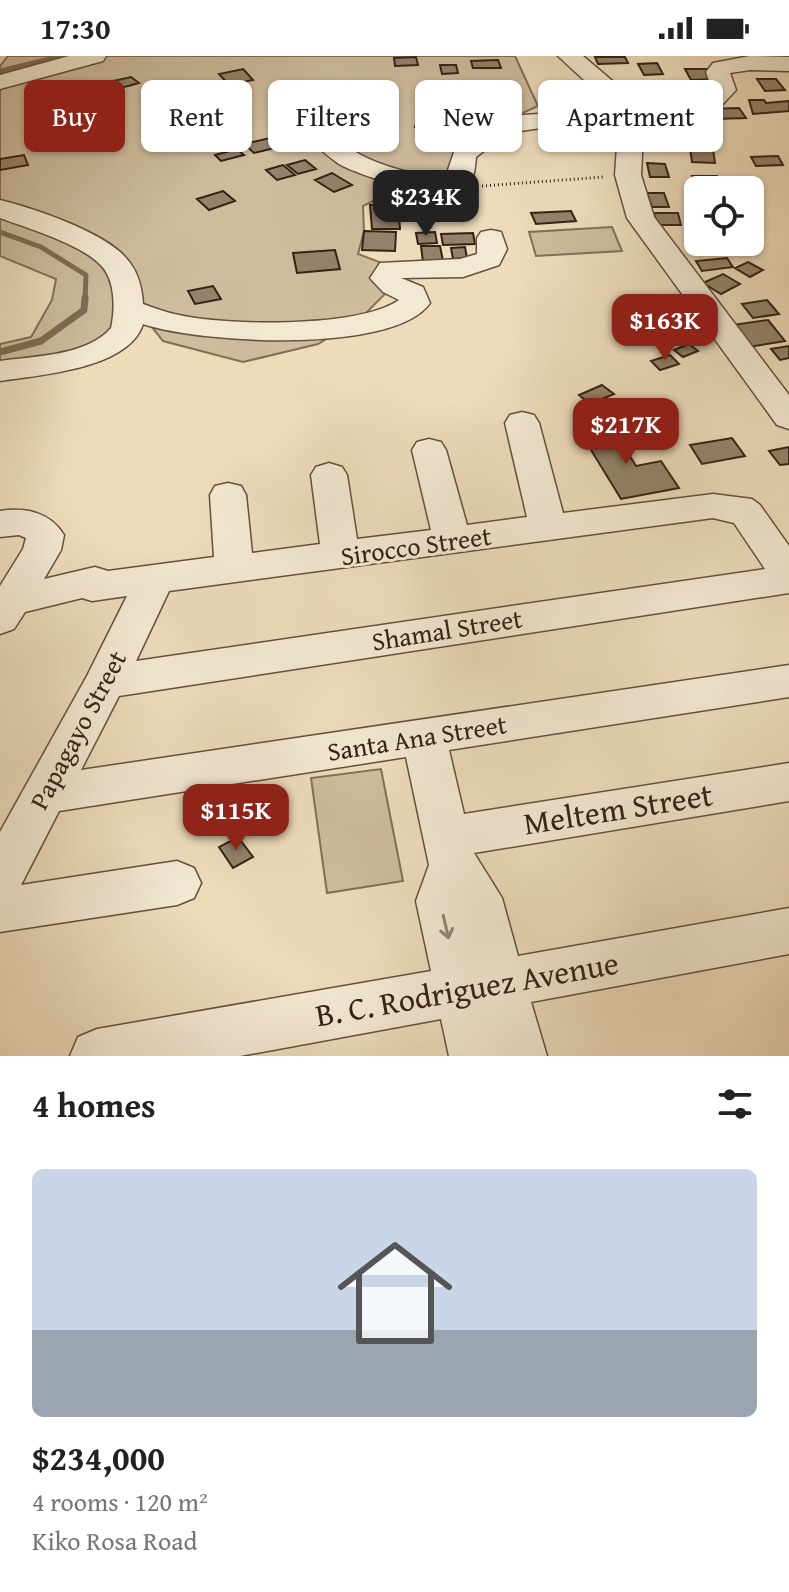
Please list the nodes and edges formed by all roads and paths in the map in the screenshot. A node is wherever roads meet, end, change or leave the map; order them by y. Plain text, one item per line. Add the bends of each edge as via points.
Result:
1 (95, 56) edge
2 (569, 56) edge
3 (789, 64) edge
4 (597, 80) edge
5 (721, 80) edge
6 (0, 82) edge
7 (538, 122) edge
8 (341, 152) edge
9 (629, 152) edge
10 (628, 175) junction
11 (452, 188) junction
12 (0, 208) edge
13 (491, 238) dead end
14 (128, 309) junction
15 (0, 371) edge
16 (789, 418) edge
17 (522, 423) dead end
18 (429, 450) dead end
19 (329, 475) dead end
20 (228, 495) dead end
21 (0, 524) edge
22 (548, 528) junction
23 (452, 541) junction
24 (341, 556) junction
25 (234, 570) junction
26 (789, 577) edge
27 (154, 581) junction
28 (4, 607) edge
29 (789, 681) edge
30 (105, 682) junction
31 (424, 737) junction
32 (789, 782) edge
33 (45, 794) junction
34 (450, 851) junction
35 (0, 877) edge
36 (177, 883) dead end
37 (0, 910) edge
38 (789, 931) edge
39 (481, 986) junction
40 (97, 1056) edge
41 (476, 1056) edge
42 (520, 1056) edge

1 - 6 street
2 - 4 street
3 - 5 street via 721,68
7 - 11 street via 498,128 464,154 461,177
8 - 11 street via 412,182
9 - 10 street
10 - 11 path
10 - 16 street via 641,218
12 - 14 street via 110,258 123,276
13 - 14 street via 489,259 472,266 390,269 385,278 412,293 415,303 409,311 385,319 320,330 247,330 184,326
14 - 15 street via 127,329 99,350
17 - 22 street
18 - 23 street
19 - 24 street
20 - 25 street
21 - 28 street via 26,522 39,526 45,535 42,550
22 - 23 street, Sirocco Street
22 - 26 street, Sirocco Street via 713,506 739,508 754,521
23 - 24 street, Sirocco Street
24 - 25 street, Sirocco Street
25 - 27 street, Sirocco Street
26 - 30 street, Shamal Street
27 - 28 street, Sirocco Street via 94,584
27 - 30 street, Papagayo Street
29 - 31 street, Santa Ana Street
30 - 33 street, Papagayo Street
31 - 33 street, Santa Ana Street
31 - 34 street
32 - 34 street, Meltem Street
33 - 35 street, Papagayo Street
34 - 39 street via 440,901
36 - 37 street
38 - 39 street, B. C. Rodriguez Avenue
39 - 40 street, B. C. Rodriguez Avenue
39 - 41 street
39 - 42 street

